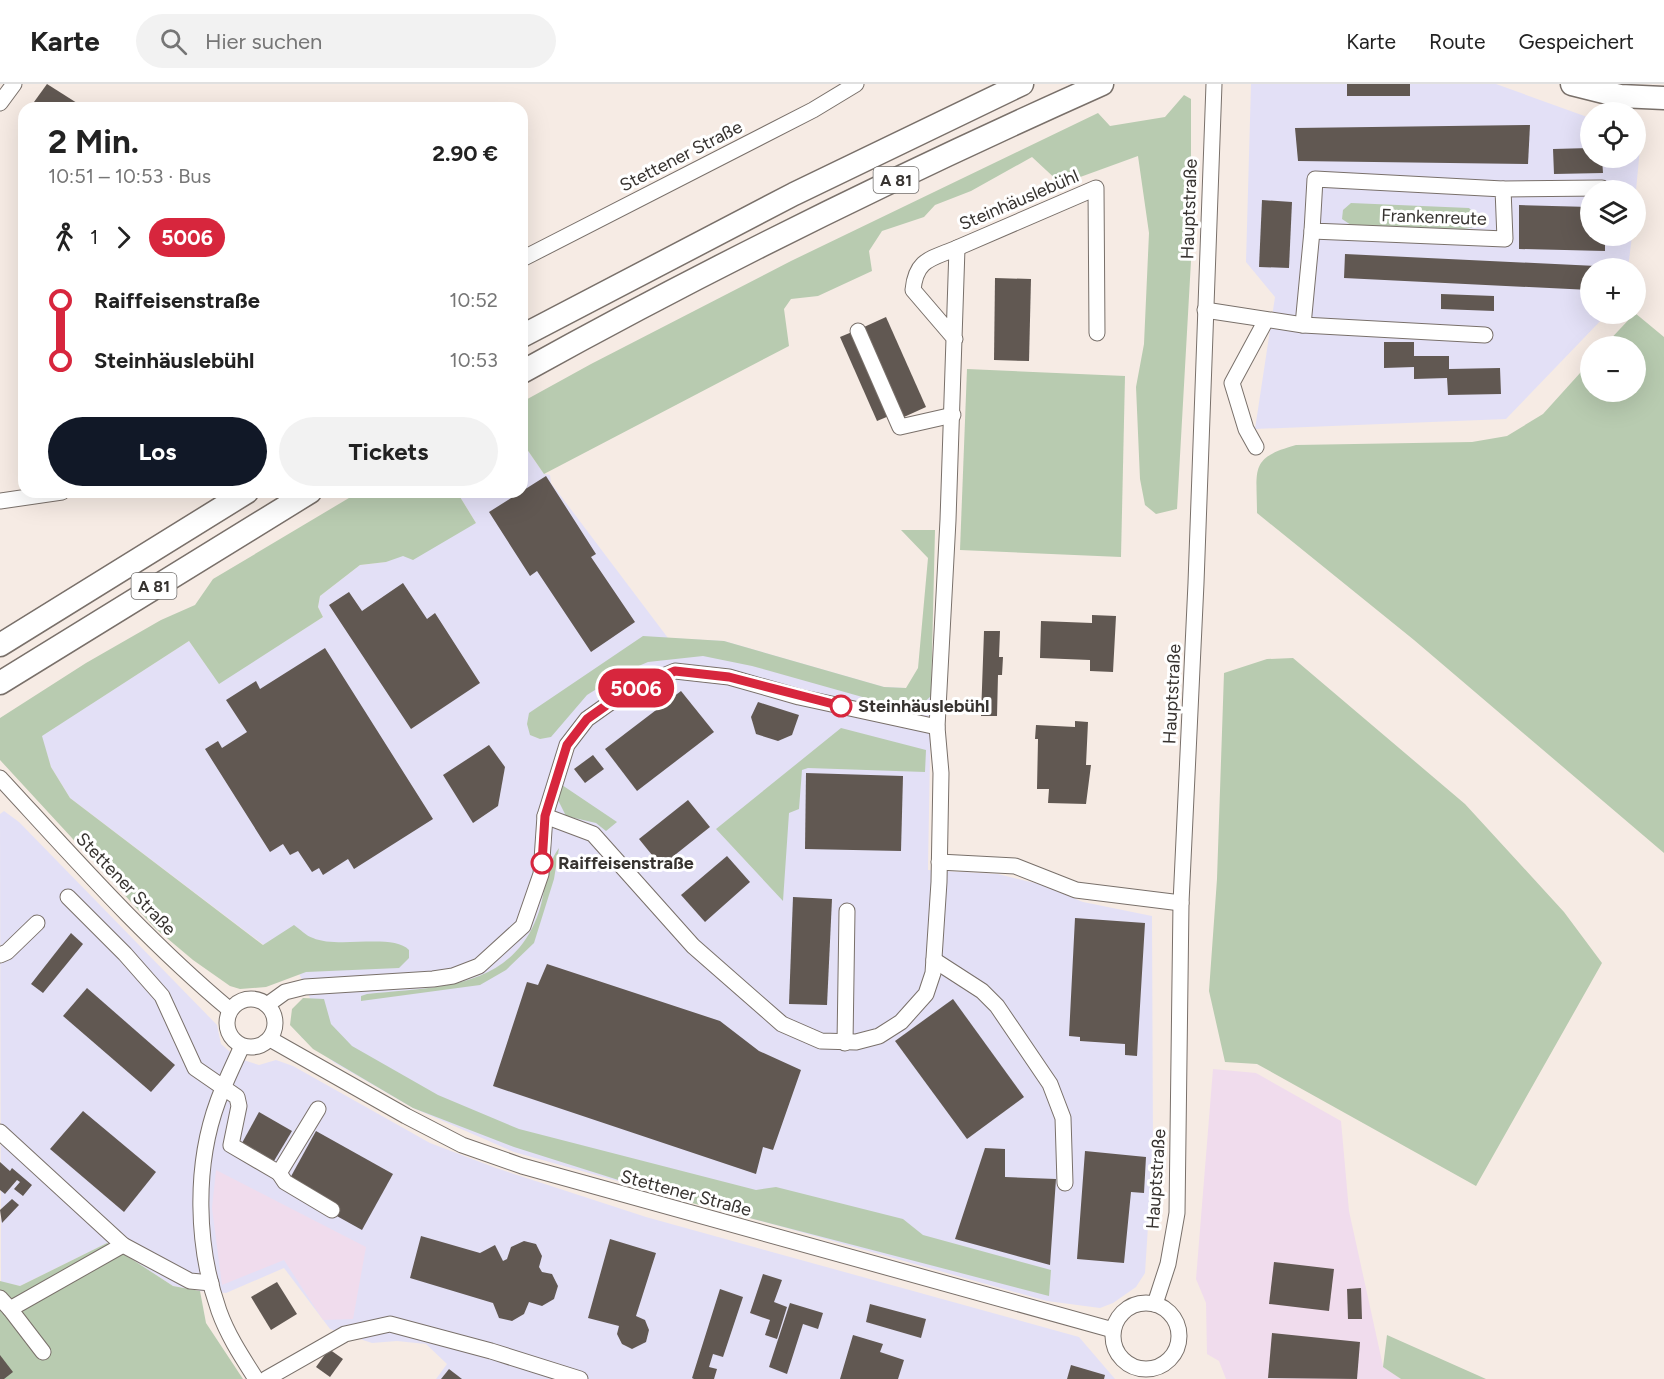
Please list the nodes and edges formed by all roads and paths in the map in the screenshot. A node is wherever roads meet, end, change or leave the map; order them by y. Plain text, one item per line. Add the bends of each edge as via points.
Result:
1 (14, 84) edge
2 (856, 84) edge
3 (1102, 84) edge
4 (1214, 84) edge
5 (1572, 84) edge
6 (1011, 86) edge
7 (1664, 98) edge
8 (0, 103) edge
9 (1580, 188) edge
10 (1503, 189) junction
11 (1312, 231) junction
12 (957, 248) junction
13 (528, 256) edge
14 (1205, 310) junction
15 (1266, 320) junction
16 (1303, 325) junction
17 (858, 331) dead end
18 (528, 333) edge
19 (1097, 333) dead end
20 (1485, 335) dead end
21 (955, 339) junction
22 (528, 369) edge
23 (953, 415) junction
24 (1256, 447) dead end
25 (21, 498) edge
26 (237, 498) edge
27 (300, 498) edge
28 (0, 501) edge
29 (0, 645) edge
30 (0, 682) edge
31 (937, 727) junction
32 (0, 778) edge
33 (545, 816) junction
34 (939, 862) junction
35 (68, 897) dead end
36 (1181, 903) junction
37 (847, 911) dead end
38 (37, 923) dead end
39 (0, 955) edge
40 (934, 960) junction
41 (267, 1005) junction
42 (230, 1010) junction
43 (270, 1039) junction
44 (845, 1043) junction
45 (242, 1046) junction
46 (224, 1087) junction
47 (318, 1109) dead end
48 (0, 1132) edge
49 (279, 1173) junction
50 (1065, 1183) dead end
51 (332, 1210) dead end
52 (123, 1245) junction
53 (211, 1283) junction
54 (5, 1303) edge
55 (1155, 1304) junction
56 (1113, 1330) junction
57 (43, 1352) dead end
58 (1156, 1373) edge
59 (256, 1379) edge
60 (266, 1379) edge
61 (580, 1379) edge

1 - 8 street
2 - 13 street, Stettener Straße via 813,110
3 - 22 highway, A 81 via 703,275
4 - 14 street, Hauptstraße
5 - 7 highway via 1620,96
6 - 18 highway, A 81
9 - 10 street, Frankenreute
10 - 11 street, Frankenreute via 1315,178
10 - 11 street, Frankenreute via 1505,239
11 - 16 street, Frankenreute
12 - 19 street, Steinhäuslebühl via 1096,188
12 - 21 street, Steinhäuslebühl
12 - 21 street, Steinhäuslebühl via 923,262 914,275 913,290
14 - 15 street
14 - 36 street, Hauptstraße via 1197,583
15 - 16 street
15 - 24 street via 1232,383 1246,429
16 - 20 street
17 - 23 street via 900,427
21 - 23 street, Steinhäuslebühl
23 - 31 street, Steinhäuslebühl
25 - 28 street
26 - 29 highway, A 81
27 - 30 highway, A 81
31 - 33 street via 799,697 729,677 675,671 625,692 587,719 567,745
31 - 34 street, Steinhäuslebühl via 941,773
32 - 42 street, Stettener Straße via 158,945
33 - 41 street via 541,874 525,922 479,966 433,979 305,987 285,992
33 - 44 street, Steinhäuslebühl via 593,834 693,946 782,1024 821,1041
34 - 36 street via 1015,866 1076,890
34 - 40 street, Steinhäuslebühl
35 - 46 street via 162,996 195,1068
36 - 55 street, Hauptstraße via 1177,1213 1168,1264
37 - 44 street
38 - 39 street
40 - 44 street, Steinhäuslebühl via 926,994 901,1022 879,1036
40 - 50 street via 982,991 997,1006 1050,1084 1063,1118
41 - 42 street via 260,1000 243,1000
41 - 43 street via 275,1025
42 - 45 street via 227,1031
43 - 45 street via 258,1047
43 - 56 street, Stettener Straße via 462,1145 522,1166
45 - 46 street
46 - 49 street via 237,1097 239,1106 231,1145
46 - 53 street via 210,1133 200,1205
47 - 49 street
48 - 52 street
49 - 51 street via 285,1182
52 - 53 street via 190,1281
52 - 54 street
53 - 59 street via 231,1340
54 - 57 street
55 - 56 street via 1128,1307
55 - 58 street via 1170,1313 1179,1328 1178,1346
56 - 58 street via 1123,1360
60 - 61 street via 345,1334 390,1324

